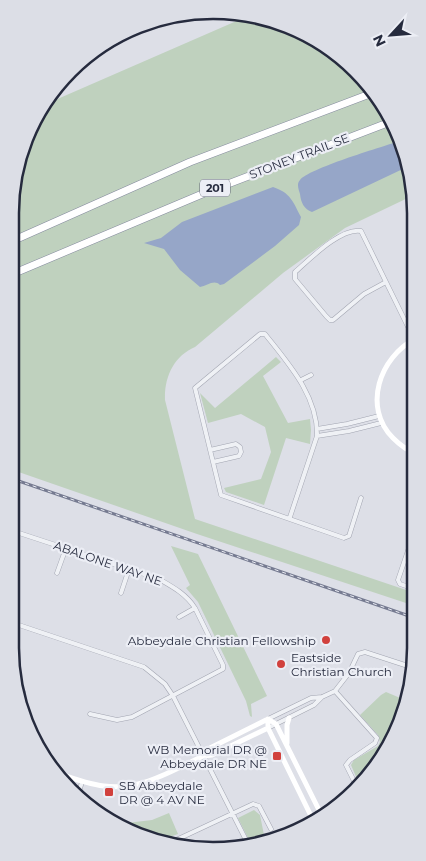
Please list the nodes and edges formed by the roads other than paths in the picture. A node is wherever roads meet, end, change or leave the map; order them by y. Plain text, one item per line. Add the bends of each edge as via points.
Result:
1 (367, 95) edge
2 (385, 124) edge
3 (19, 238) edge
4 (19, 271) edge
5 (386, 282) junction
6 (407, 325) edge
7 (407, 343) edge
8 (311, 375) dead end
9 (301, 380) junction
10 (379, 416) junction
11 (382, 423) junction
12 (347, 424) junction
13 (317, 429) junction
14 (349, 431) junction
15 (317, 436) junction
16 (407, 448) edge
17 (210, 450) junction
18 (213, 462) junction
19 (361, 498) dead end
20 (290, 518) junction
21 (19, 533) edge
22 (66, 548) junction
23 (407, 554) edge
24 (129, 569) junction
25 (57, 573) dead end
26 (407, 586) edge
27 (120, 593) dead end
28 (195, 608) junction
29 (179, 616) dead end
30 (19, 625) edge
31 (407, 666) edge
32 (335, 691) junction
33 (173, 696) junction
34 (322, 697) junction
35 (90, 714) dead end
36 (289, 718) junction
37 (268, 719) junction
38 (276, 724) junction
39 (268, 728) junction
40 (288, 748) junction
41 (203, 756) junction
42 (68, 777) edge
43 (354, 781) edge
44 (82, 782) junction
45 (80, 789) edge
46 (319, 811) edge
47 (233, 813) junction
48 (311, 816) edge
49 (271, 829) dead end
50 (177, 839) edge
51 (246, 840) edge

1 - 3 highway via 190,162
2 - 4 highway, STONEY TRAIL SE / 201 via 206,192
5 - 5 street via 361,231 355,230 334,240 295,272 295,278 330,320
5 - 6 street
7 - 10 street via 393,354 381,376 377,404
8 - 9 street
9 - 13 street
9 - 17 street via 265,334 260,334 194,388
10 - 11 street
10 - 12 street
11 - 14 street
11 - 16 street via 389,434
12 - 13 street
12 - 14 street
13 - 15 street
14 - 15 street
15 - 20 street
17 - 18 street
17 - 18 street via 236,444 240,447 238,456
18 - 20 street via 221,495
19 - 20 street via 349,536 344,538
21 - 22 street, ABALONE WAY NE
22 - 24 street, ABALONE WAY NE
22 - 25 street
23 - 26 street via 398,580
24 - 27 street
24 - 28 street, ABALONE WAY NE via 171,586
28 - 29 street
28 - 33 street, ABALONE WAY NE via 224,665 223,669
30 - 33 street via 144,667 165,684
31 - 32 street via 365,652 358,654
32 - 34 street
32 - 43 street via 377,738 376,743 346,765
33 - 35 street via 132,717 117,720
33 - 41 street
34 - 36 street
34 - 37 street via 311,698
36 - 38 street
36 - 40 street
37 - 38 street
37 - 39 street
37 - 41 street via 210,748
38 - 39 street
38 - 40 street
39 - 41 street via 212,755
39 - 48 street
40 - 46 street
41 - 44 street via 134,786
41 - 47 street
42 - 44 street
44 - 45 street
47 - 49 street via 253,804 259,806
47 - 50 street
47 - 51 street

